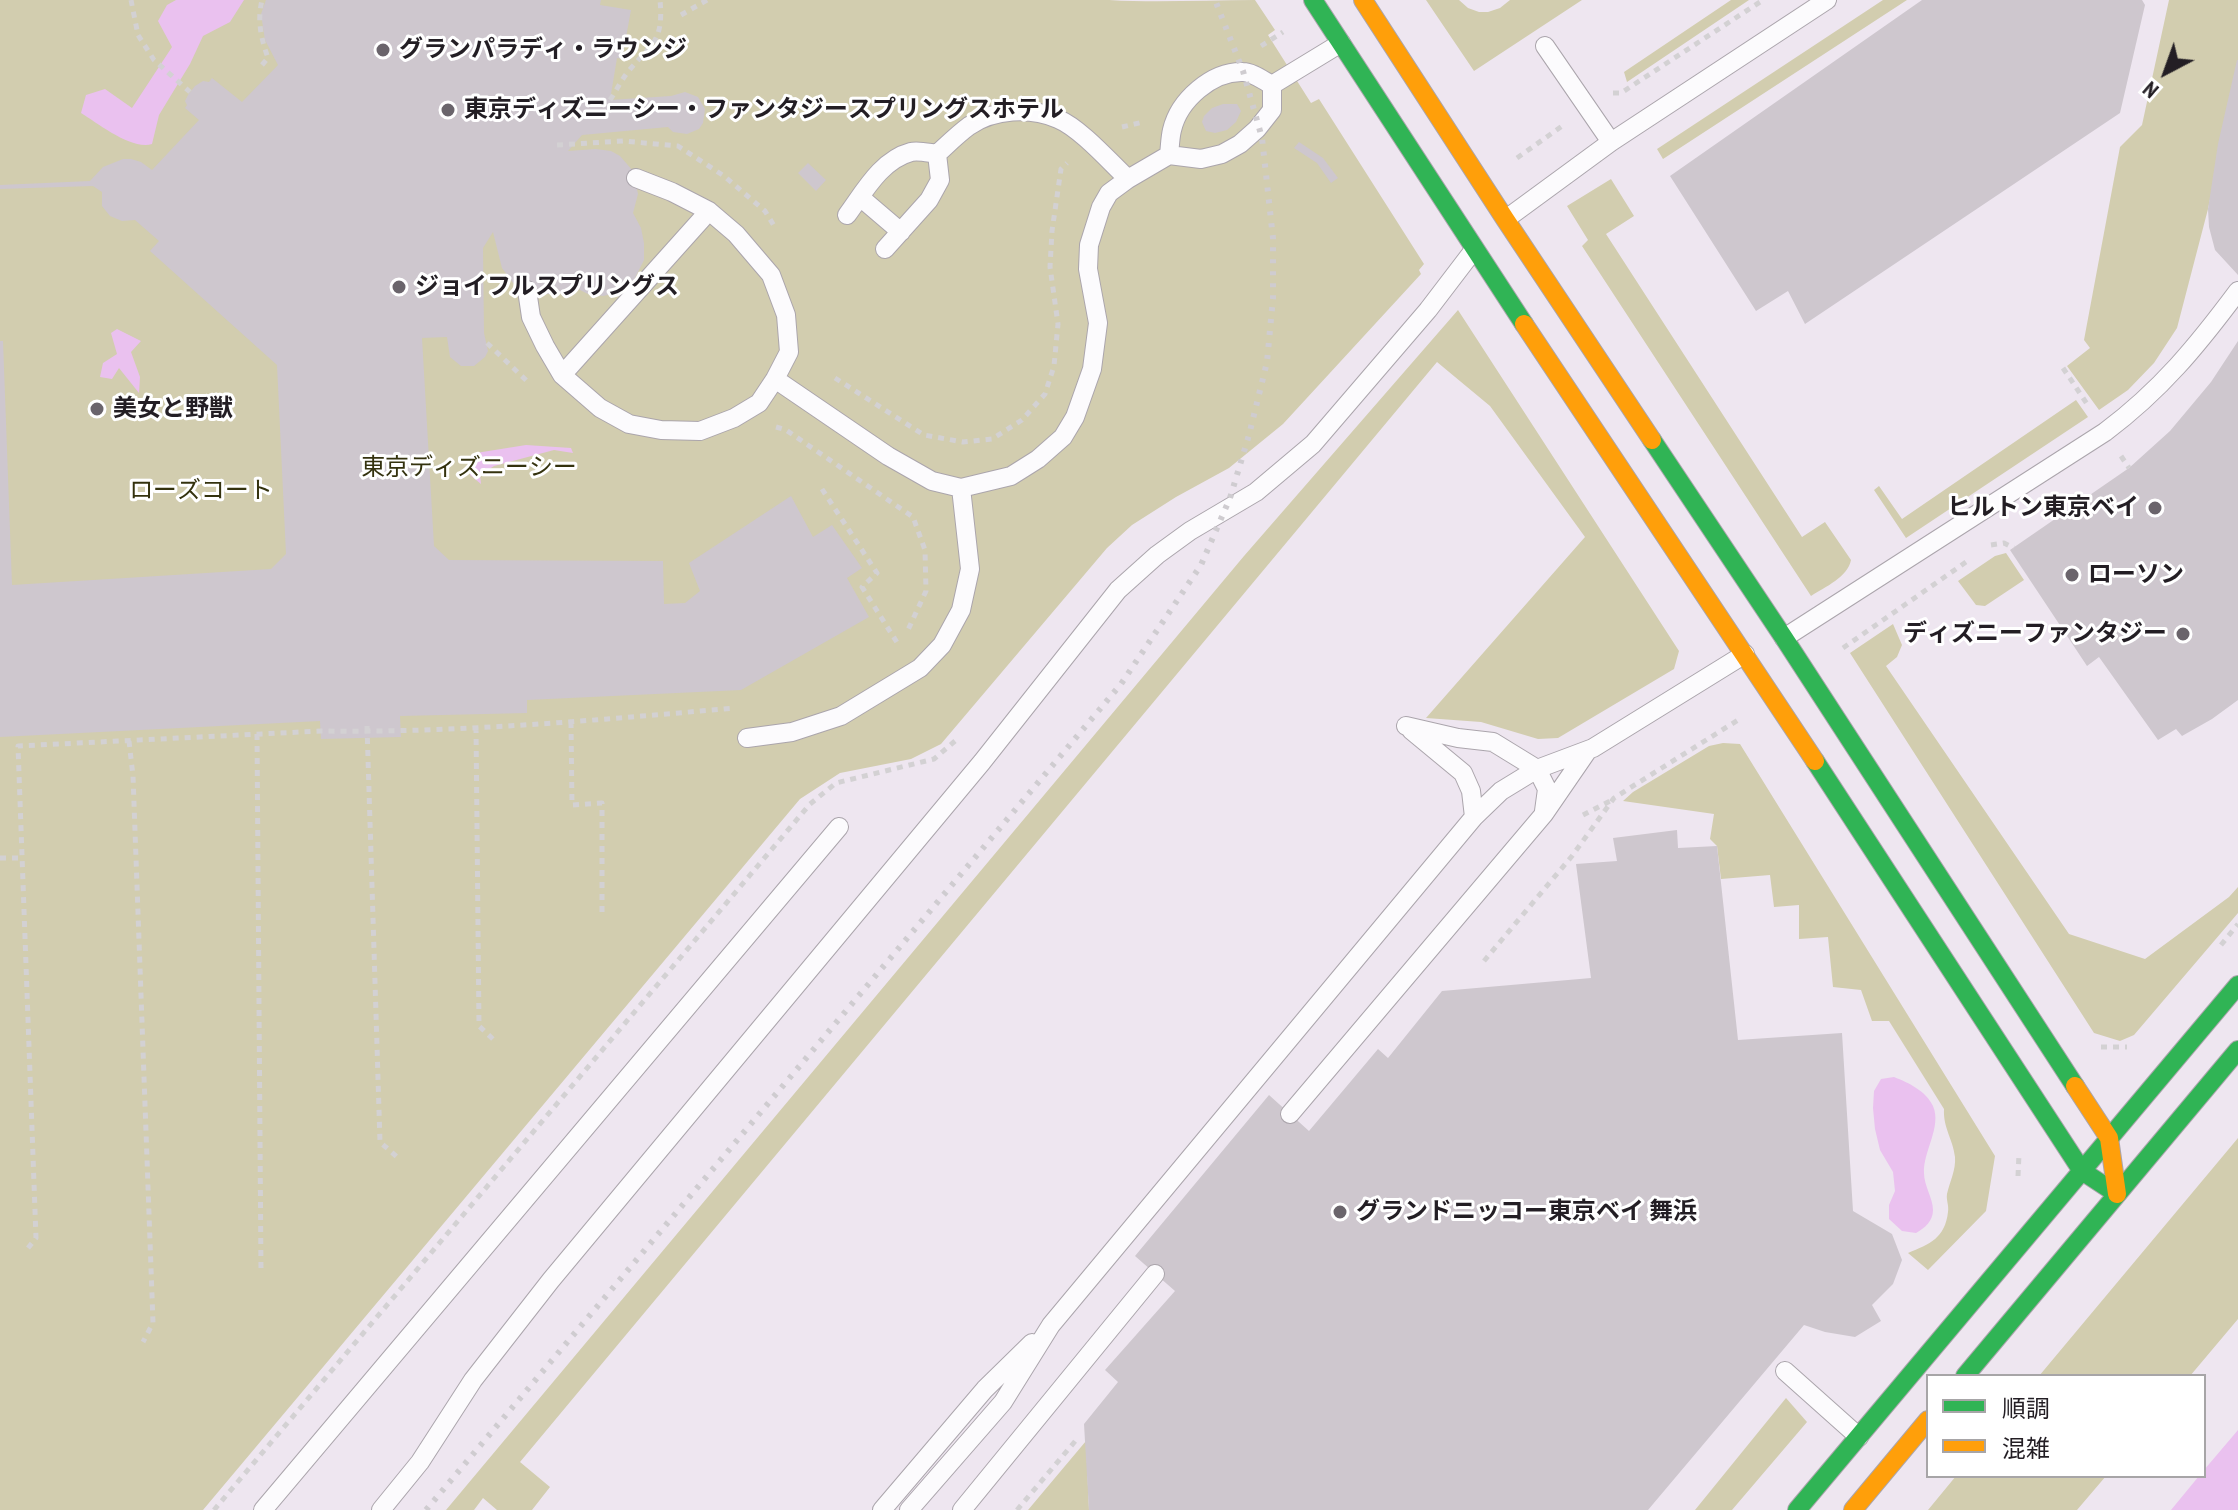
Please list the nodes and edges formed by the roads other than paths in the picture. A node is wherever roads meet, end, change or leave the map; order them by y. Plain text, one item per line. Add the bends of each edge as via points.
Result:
1 (1313, 0) edge
2 (1363, 0) edge
3 (1827, 0) edge
4 (1341, 43) junction
5 (1545, 46) dead end
6 (1272, 85) junction
7 (1611, 142) junction
8 (937, 154) junction
9 (1169, 155) junction
10 (636, 178) dead end
11 (1128, 179) junction
12 (860, 197) junction
13 (709, 211) junction
14 (847, 215) dead end
15 (901, 232) junction
16 (1490, 234) junction
17 (885, 249) dead end
18 (527, 290) dead end
19 (2238, 291) edge
20 (562, 375) junction
21 (775, 379) junction
22 (961, 488) junction
23 (1784, 638) junction
24 (1745, 654) junction
25 (747, 738) dead end
26 (1588, 750) junction
27 (1537, 769) junction
28 (1544, 814) junction
29 (1474, 817) junction
30 (839, 827) dead end
31 (2238, 985) edge
32 (2238, 1050) edge
33 (1290, 1114) dead end
34 (2109, 1138) junction
35 (2082, 1171) junction
36 (2117, 1194) junction
37 (1155, 1274) dead end
38 (1051, 1325) junction
39 (1785, 1371) dead end
40 (1967, 1374) edge
41 (1926, 1422) edge
42 (1859, 1437) junction
43 (263, 1510) edge
44 (381, 1510) edge
45 (882, 1510) edge
46 (909, 1510) edge
47 (962, 1510) edge
48 (1797, 1510) edge
49 (1853, 1510) edge

1 - 4 street
2 - 16 street
3 - 7 lane
4 - 6 lane
4 - 16 street
5 - 7 lane
6 - 9 lane via 1272,110 1240,144 1201,159
6 - 9 lane via 1245,71 1218,77 1194,93 1172,128
7 - 16 lane
8 - 11 lane via 984,118 1032,113 1059,119
8 - 12 lane via 913,151 891,162
8 - 15 lane via 940,180
9 - 11 lane
10 - 13 lane
11 - 22 lane via 1109,193 1089,245 1098,323 1092,369 1075,417 1063,437 1011,476
12 - 14 lane
12 - 15 lane
13 - 20 lane
13 - 21 lane via 771,275 786,315 789,352
15 - 17 lane
16 - 23 street
16 - 24 street
16 - 44 lane via 1313,444 1256,492 1157,555 1118,590 982,762 551,1280
18 - 20 lane via 531,317
19 - 23 lane via 2179,367 2133,411
20 - 21 lane via 600,408 629,424 700,431 759,403
21 - 22 lane via 888,456 932,481
22 - 25 lane via 970,569 961,610 942,645 920,668 841,716 792,732
23 - 34 street
24 - 26 lane
24 - 35 street
26 - 27 lane
26 - 28 lane
27 - 28 lane via 1547,789
27 - 29 lane via 1501,791
27 - 29 lane via 1493,742 1406,726 1463,773
28 - 33 lane
29 - 38 lane
30 - 43 lane
31 - 34 street
32 - 36 street
34 - 35 street
34 - 36 street
35 - 36 street
35 - 42 street
36 - 40 street
37 - 47 lane
38 - 45 lane via 985,1389
38 - 46 lane via 1003,1402
39 - 42 lane
41 - 49 street
42 - 48 street

